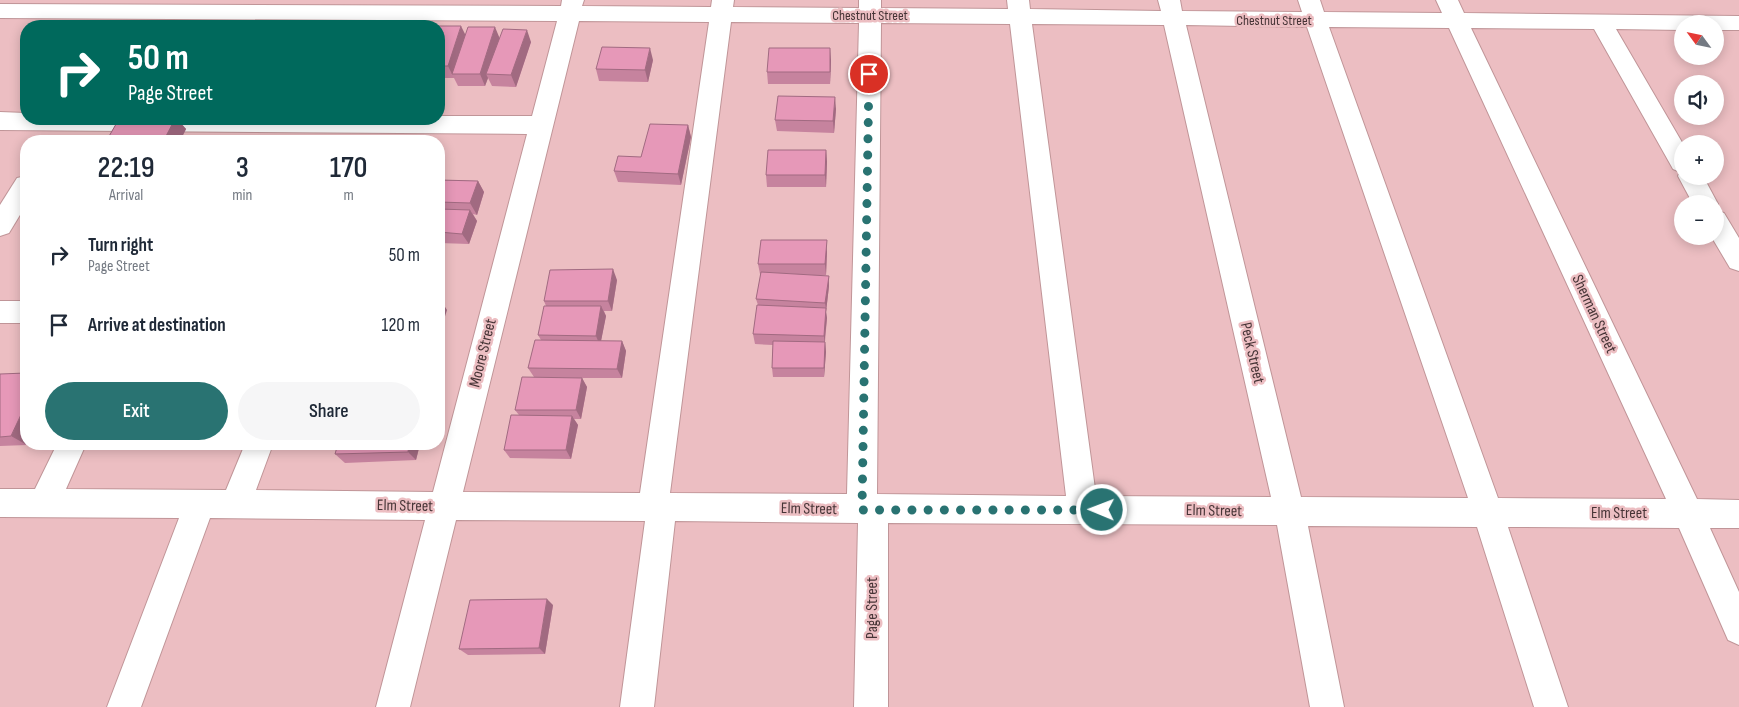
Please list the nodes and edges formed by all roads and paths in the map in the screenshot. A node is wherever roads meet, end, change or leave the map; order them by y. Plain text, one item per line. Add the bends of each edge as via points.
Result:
1 (572, 6) edge
2 (722, 7) edge
3 (870, 7) edge
4 (1019, 8) edge
5 (1171, 10) edge
6 (1313, 10) edge
7 (1452, 10) edge
8 (0, 11) edge
9 (281, 13) edge
10 (1601, 22) junction
11 (1739, 23) edge
12 (0, 121) edge
13 (20, 121) edge
14 (173, 125) edge
15 (541, 125) junction
16 (226, 127) edge
17 (376, 133) edge
18 (1674, 149) edge
19 (20, 194) edge
20 (0, 226) edge
21 (1724, 235) edge
22 (1739, 261) edge
23 (0, 312) edge
24 (20, 312) edge
25 (69, 450) edge
26 (257, 450) edge
27 (0, 503) edge
28 (44, 504) junction
29 (200, 504) junction
30 (236, 504) junction
31 (444, 507) junction
32 (658, 508) junction
33 (867, 510) junction
34 (1083, 510) junction
35 (1290, 512) junction
36 (1488, 512) junction
37 (1688, 513) junction
38 (1739, 514) edge
39 (1739, 629) edge
40 (124, 707) edge
41 (393, 707) edge
42 (637, 707) edge
43 (872, 707) edge
44 (1327, 707) edge
45 (1551, 707) edge

1 - 2 street, Chestnut Street
1 - 9 street, Chestnut Street
1 - 15 street, Moore Street
2 - 3 street, Chestnut Street
2 - 32 street
3 - 4 street, Chestnut Street
3 - 33 street, Page Street
4 - 5 street, Chestnut Street
4 - 34 street
5 - 6 street, Chestnut Street
5 - 35 street, Peck Street
6 - 7 street, Chestnut Street
6 - 36 street
7 - 10 street, Chestnut Street
7 - 37 street, Sherman Street
8 - 9 street, Chestnut Street
10 - 11 street, Chestnut Street
10 - 18 street
12 - 13 street
14 - 16 street
15 - 17 street
15 - 31 street, Moore Street
16 - 17 street
19 - 20 street
21 - 22 street
23 - 24 street
25 - 28 street
26 - 30 street
27 - 28 street, Elm Street
28 - 29 street, Elm Street
29 - 30 street, Elm Street
29 - 40 street
30 - 31 street, Elm Street
31 - 32 street, Elm Street
31 - 41 street, Moore Street
32 - 33 street, Elm Street
32 - 42 street
33 - 34 street, Elm Street
33 - 43 street, Page Street
34 - 35 street, Elm Street
35 - 36 street, Elm Street
35 - 44 street, Peck Street
36 - 37 street, Elm Street
36 - 45 street
37 - 38 street, Elm Street
37 - 39 street, Sherman Street

